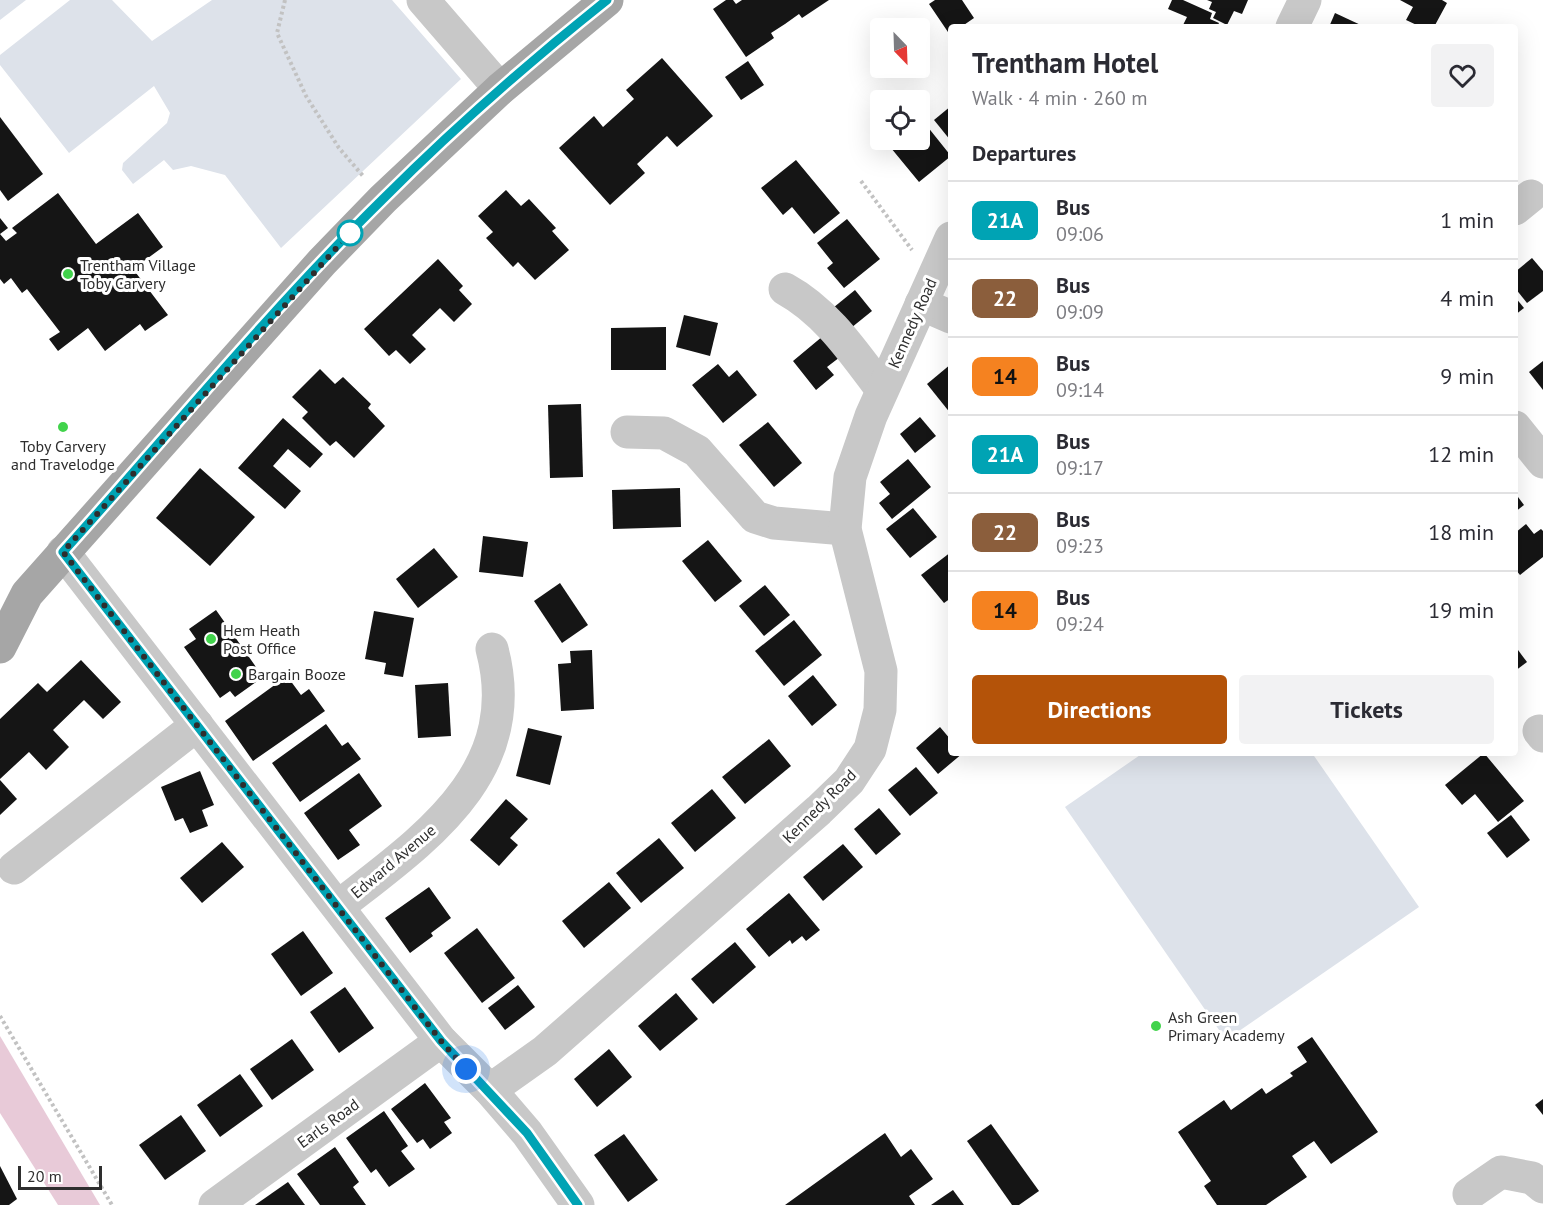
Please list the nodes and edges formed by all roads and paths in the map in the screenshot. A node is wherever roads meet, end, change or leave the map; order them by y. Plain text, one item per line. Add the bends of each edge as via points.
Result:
1 (285, 0) edge
2 (423, 0) edge
3 (608, 0) edge
4 (1305, 0) edge
5 (1293, 24) edge
6 (500, 89) junction
7 (861, 181) dead end
8 (383, 199) junction
9 (948, 245) edge
10 (785, 289) dead end
11 (927, 291) junction
12 (948, 314) edge
13 (882, 390) junction
14 (1518, 431) edge
15 (627, 432) dead end
16 (1543, 462) edge
17 (845, 529) junction
18 (63, 552) junction
19 (27, 594) junction
20 (0, 611) edge
21 (0, 647) edge
22 (492, 649) dead end
23 (197, 725) junction
24 (14, 868) dead end
25 (339, 906) junction
26 (0, 1017) edge
27 (441, 1041) junction
28 (490, 1090) junction
29 (1543, 1187) edge
30 (1469, 1194) dead end
31 (112, 1205) edge
32 (215, 1205) edge
33 (578, 1205) edge

1 - 8 path via 277,33 306,96 339,148
2 - 6 street
3 - 6 main road
4 - 5 street
6 - 8 main road
7 - 11 path
8 - 18 main road
9 - 11 street, Kennedy Road
10 - 13 street via 807,301 833,328
11 - 12 street
11 - 13 street, Kennedy Road
13 - 17 street, Kennedy Road via 850,477
14 - 16 street
15 - 17 street via 664,433 697,451 755,517 774,524
17 - 28 street, Kennedy Road via 881,671 880,710 870,749 849,781 819,810 553,1043
18 - 19 main road
18 - 23 street
19 - 20 main road
19 - 21 main road
22 - 25 street, Edward Avenue via 498,673 499,709 485,761 423,840
23 - 24 street
23 - 25 street
25 - 27 street
26 - 31 path
27 - 28 street
27 - 32 street, Earls Road
28 - 33 street via 527,1133
29 - 30 street via 1532,1178 1501,1172

